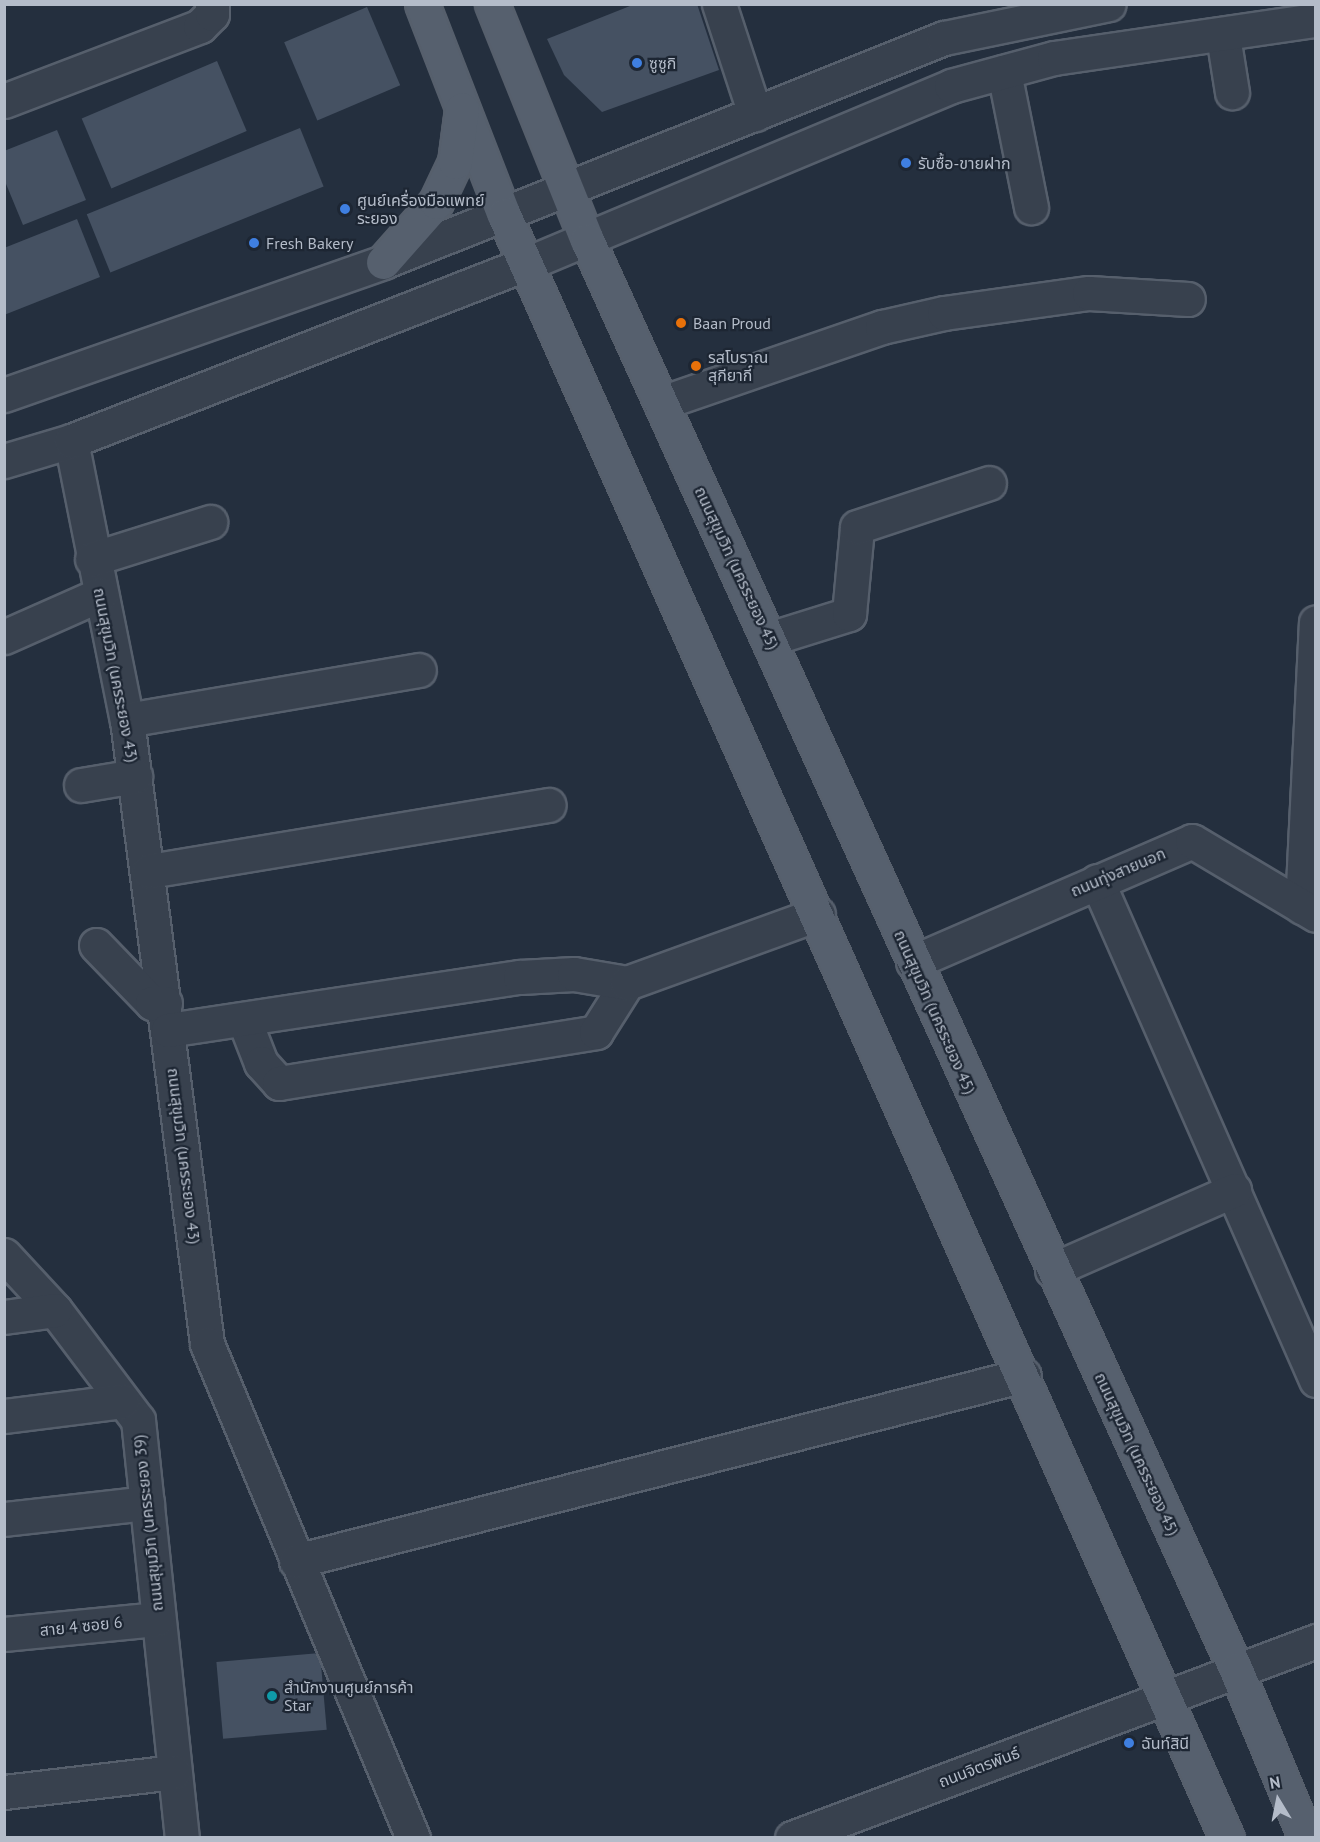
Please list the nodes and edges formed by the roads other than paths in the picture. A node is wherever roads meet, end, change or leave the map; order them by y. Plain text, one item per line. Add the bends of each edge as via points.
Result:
1 (212, 4) edge
2 (422, 4) edge
3 (492, 4) edge
4 (719, 4) edge
5 (1109, 4) edge
6 (1316, 20) edge
7 (1223, 36) junction
8 (1004, 72) junction
9 (1232, 92) dead end
10 (4, 101) edge
11 (462, 107) junction
12 (755, 114) junction
13 (564, 186) junction
14 (1031, 207) dead end
15 (504, 215) junction
16 (587, 240) junction
17 (382, 262) junction
18 (526, 264) junction
19 (1188, 299) dead end
20 (4, 395) edge
21 (661, 403) junction
22 (71, 441) junction
23 (4, 461) edge
24 (989, 483) dead end
25 (210, 522) dead end
26 (93, 559) junction
27 (101, 594) junction
28 (1316, 622) edge
29 (4, 637) edge
30 (769, 639) junction
31 (419, 670) dead end
32 (127, 720) junction
33 (135, 776) junction
34 (81, 785) dead end
35 (549, 805) dead end
36 (149, 871) junction
37 (1097, 881) junction
38 (1309, 911) edge
39 (818, 914) junction
40 (96, 945) dead end
41 (913, 962) junction
42 (627, 983) junction
43 (167, 1017) junction
44 (245, 1022) junction
45 (1234, 1190) junction
46 (4, 1255) edge
47 (1052, 1270) junction
48 (55, 1310) junction
49 (4, 1317) edge
50 (1024, 1375) junction
51 (1316, 1380) edge
52 (122, 1401) junction
53 (4, 1416) edge
54 (147, 1503) junction
55 (4, 1519) edge
56 (296, 1561) junction
57 (158, 1619) junction
58 (4, 1634) edge
59 (1316, 1641) edge
60 (1236, 1670) junction
61 (1167, 1696) junction
62 (174, 1772) junction
63 (4, 1792) edge
64 (182, 1838) edge
65 (413, 1838) edge
66 (792, 1838) edge
67 (1227, 1838) edge
68 (1306, 1838) edge

1 - 10 street via 212,14 200,26
2 - 11 main road
3 - 13 main road, ถนนสุขุมวิท (นครระยอง 45)
4 - 12 street
5 - 12 street via 944,38
6 - 7 street
7 - 8 street via 1054,58
7 - 9 street
8 - 14 street
8 - 16 street via 951,86
11 - 15 main road
11 - 17 main road via 454,162 436,202
12 - 13 street
13 - 15 street
13 - 16 main road, ถนนสุขุมวิท (นครระยอง 45)
15 - 17 street
15 - 18 main road
16 - 18 street
16 - 21 main road, ถนนสุขุมวิท (นครระยอง 45)
17 - 20 street
18 - 22 street
18 - 39 main road
19 - 21 street via 1089,293 944,313 882,327
21 - 30 main road, ถนนสุขุมวิท (นครระยอง 45)
22 - 23 street
22 - 26 street, ถนนสุขุมวิท (นครระยอง 43)
24 - 30 street via 857,527 849,614
25 - 26 street
26 - 27 street, ถนนสุขุมวิท (นครระยอง 43)
27 - 29 street
27 - 32 street, ถนนสุขุมวิท (นครระยอง 43)
28 - 38 street
30 - 41 main road, ถนนสุขุมวิท (นครระยอง 45)
31 - 32 street
32 - 33 street, ถนนสุขุมวิท (นครระยอง 43)
33 - 34 street
33 - 36 street, ถนนสุขุมวิท (นครระยอง 43)
35 - 36 street
36 - 43 street, ถนนสุขุมวิท (นครระยอง 43)
37 - 38 street, ถนนทุ่งสายนอก via 1192,841
37 - 41 street, ถนนทุ่งสายนอก
37 - 45 street
39 - 42 street
39 - 50 main road
40 - 43 street
41 - 47 main road, ถนนสุขุมวิท (นครระยอง 45)
42 - 44 street via 573,974 520,977
42 - 44 street via 596,1032 279,1083 261,1063
43 - 44 street
43 - 56 street, ถนนสุขุมวิท (นครระยอง 43) via 207,1344
45 - 47 street
45 - 51 street
46 - 48 street, ถนนสุขุมวิท (นครระยอง 39)
47 - 60 main road, ถนนสุขุมวิท (นครระยอง 45)
48 - 49 street
48 - 52 street, ถนนสุขุมวิท (นครระยอง 39)
50 - 56 street
50 - 61 main road
52 - 53 street
52 - 54 street, ถนนสุขุมวิท (นครระยอง 39) via 138,1420
54 - 55 street
54 - 57 street, ถนนสุขุมวิท (นครระยอง 39)
56 - 65 street, ถนนสุขุมวิท (นครระยอง 43)
57 - 58 street, สาย 4 ซอย 6
57 - 62 street, ถนนสุขุมวิท (นครระยอง 39)
59 - 60 street, ถนนจิตรพันธ์
60 - 61 street, ถนนจิตรพันธ์
60 - 68 main road, ถนนสุขุมวิท (นครระยอง 45)
61 - 66 street, ถนนจิตรพันธ์
61 - 67 main road
62 - 63 street
62 - 64 street, ถนนสุขุมวิท (นครระยอง 39)

